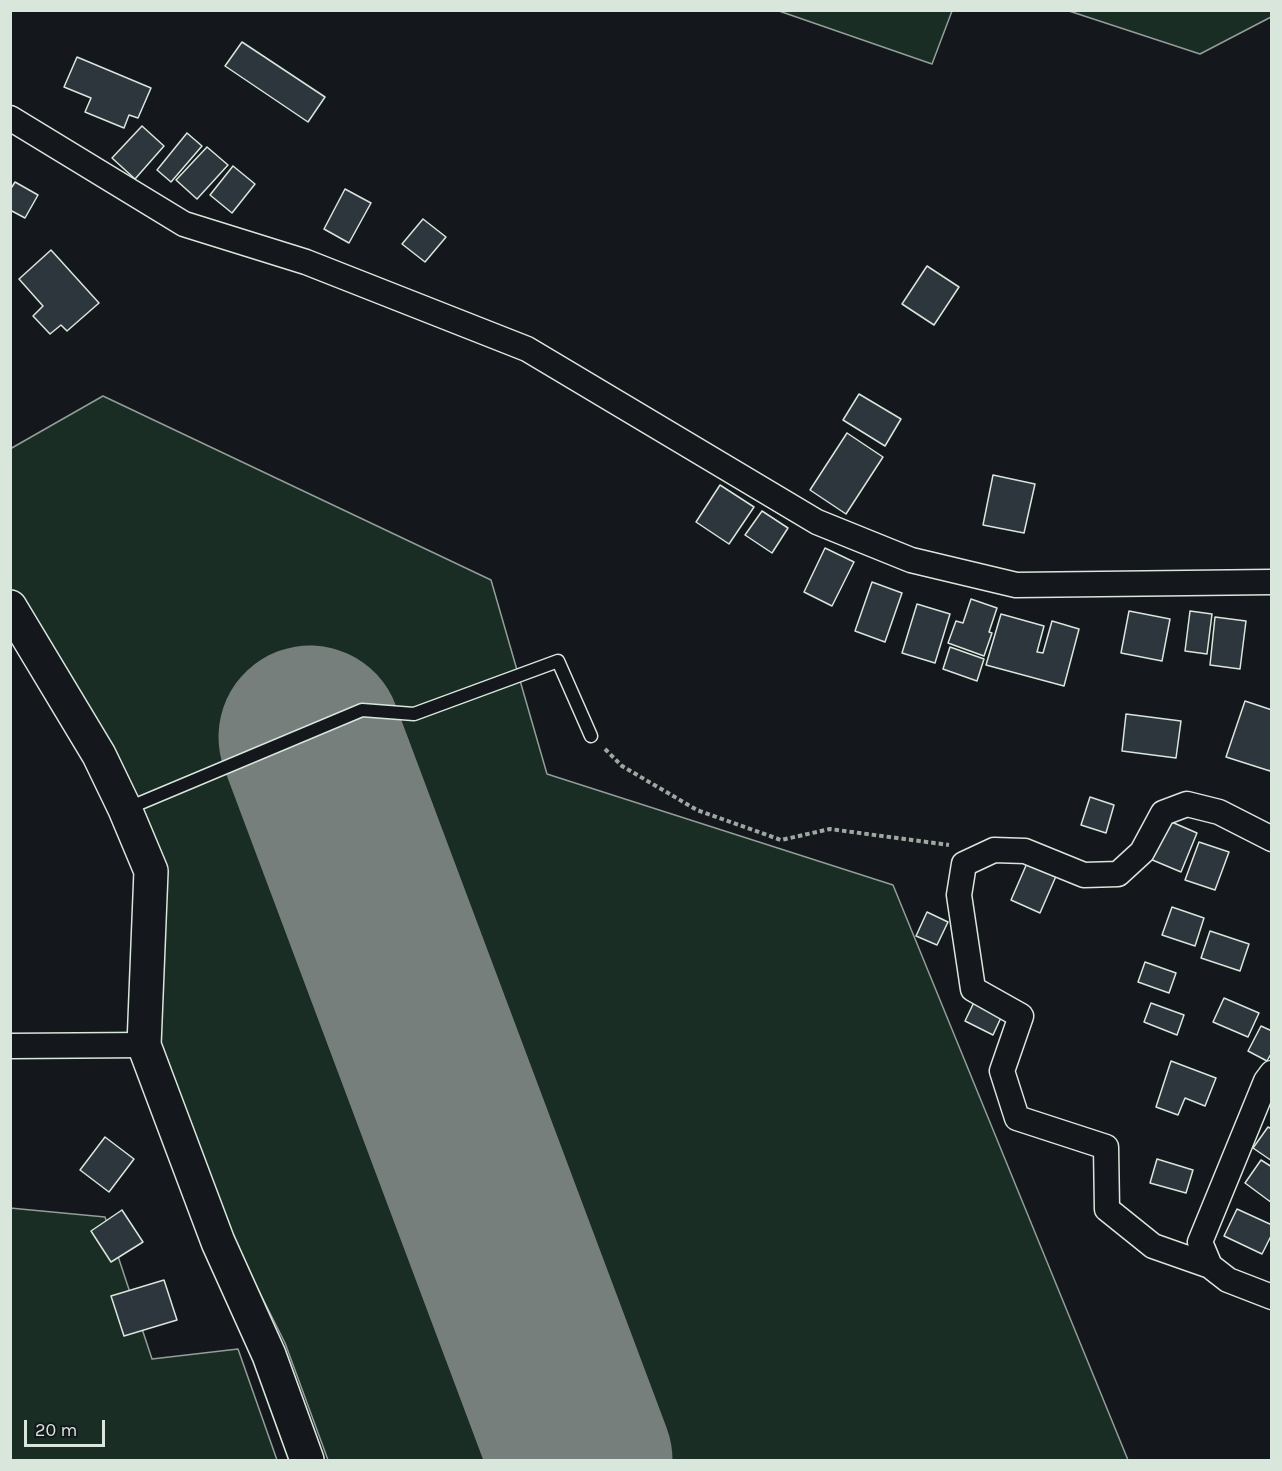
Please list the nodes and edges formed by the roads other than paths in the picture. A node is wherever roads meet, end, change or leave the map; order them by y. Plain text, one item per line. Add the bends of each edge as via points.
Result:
1 (10, 118) edge
2 (1272, 582) edge
3 (10, 607) edge
4 (591, 736) road end
5 (125, 809) junction
6 (1272, 839) edge
7 (144, 1045) junction
8 (10, 1046) edge
9 (1272, 1073) edge
10 (1210, 1266) junction
11 (1272, 1297) edge
12 (307, 1461) edge

1 - 2 street via 184,224 306,262 527,349 817,522 911,560 1016,585
3 - 5 street via 99,755
4 - 5 lane via 558,661 414,714 362,710
5 - 7 street via 151,871
6 - 10 street via 1219,812 1187,804 1163,813 1142,852 1118,874 1084,875 1025,851 994,850 964,864 959,895 973,989 1022,1016 1002,1071 1017,1118 1106,1147 1107,1209 1153,1246
7 - 8 street
7 - 12 street via 218,1242 269,1355
9 - 10 street via 1200,1242
10 - 11 street via 1228,1280

